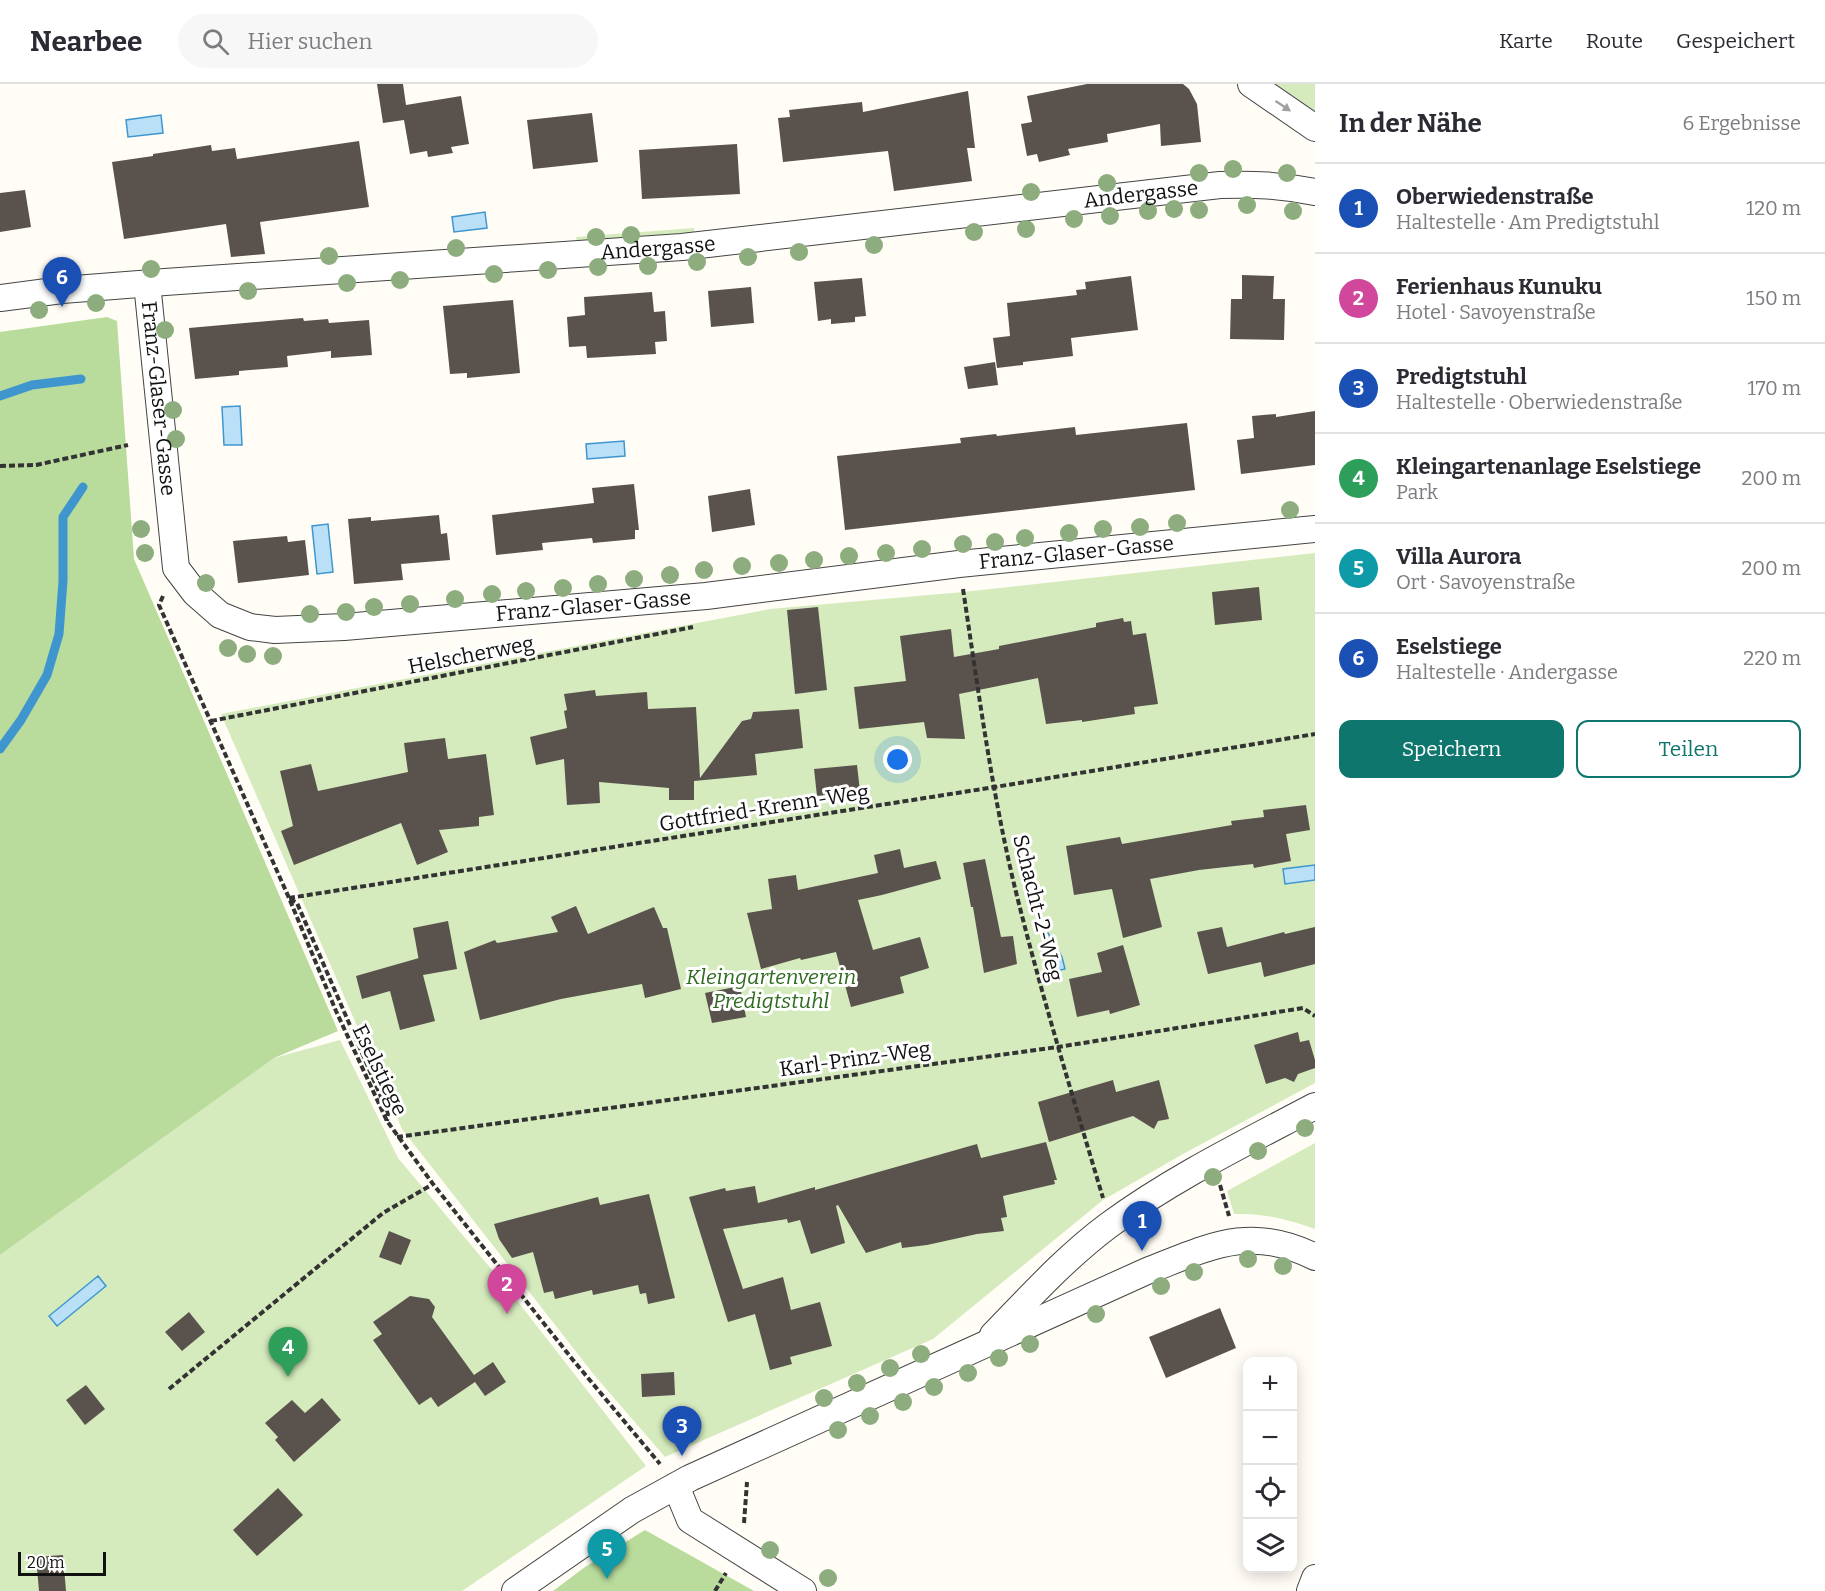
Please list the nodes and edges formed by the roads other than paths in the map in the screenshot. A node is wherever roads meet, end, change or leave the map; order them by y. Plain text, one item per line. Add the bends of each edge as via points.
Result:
1 (1251, 84) edge
2 (1315, 128) edge
3 (1315, 192) edge
4 (147, 284) junction
5 (0, 298) edge
6 (1315, 529) edge
7 (1315, 1106) edge
8 (1315, 1257) edge
9 (982, 1346) junction
10 (683, 1482) junction
11 (1315, 1578) edge
12 (514, 1591) edge
13 (803, 1591) edge
14 (1310, 1591) edge

1 -> 2 street
3 - 4 street, Andergasse via 1284,186 1220,185 682,247
4 - 5 street, Andergasse
4 - 6 street, Franz-Glaser-Gasse via 176,568 195,593 220,615 250,627 344,627 705,596 959,564
7 - 9 street via 1166,1188 1108,1226 1051,1275
8 - 9 street via 1275,1242 1213,1245
9 - 10 street
10 - 12 street via 632,1510
10 - 13 street via 690,1520
11 - 14 street

